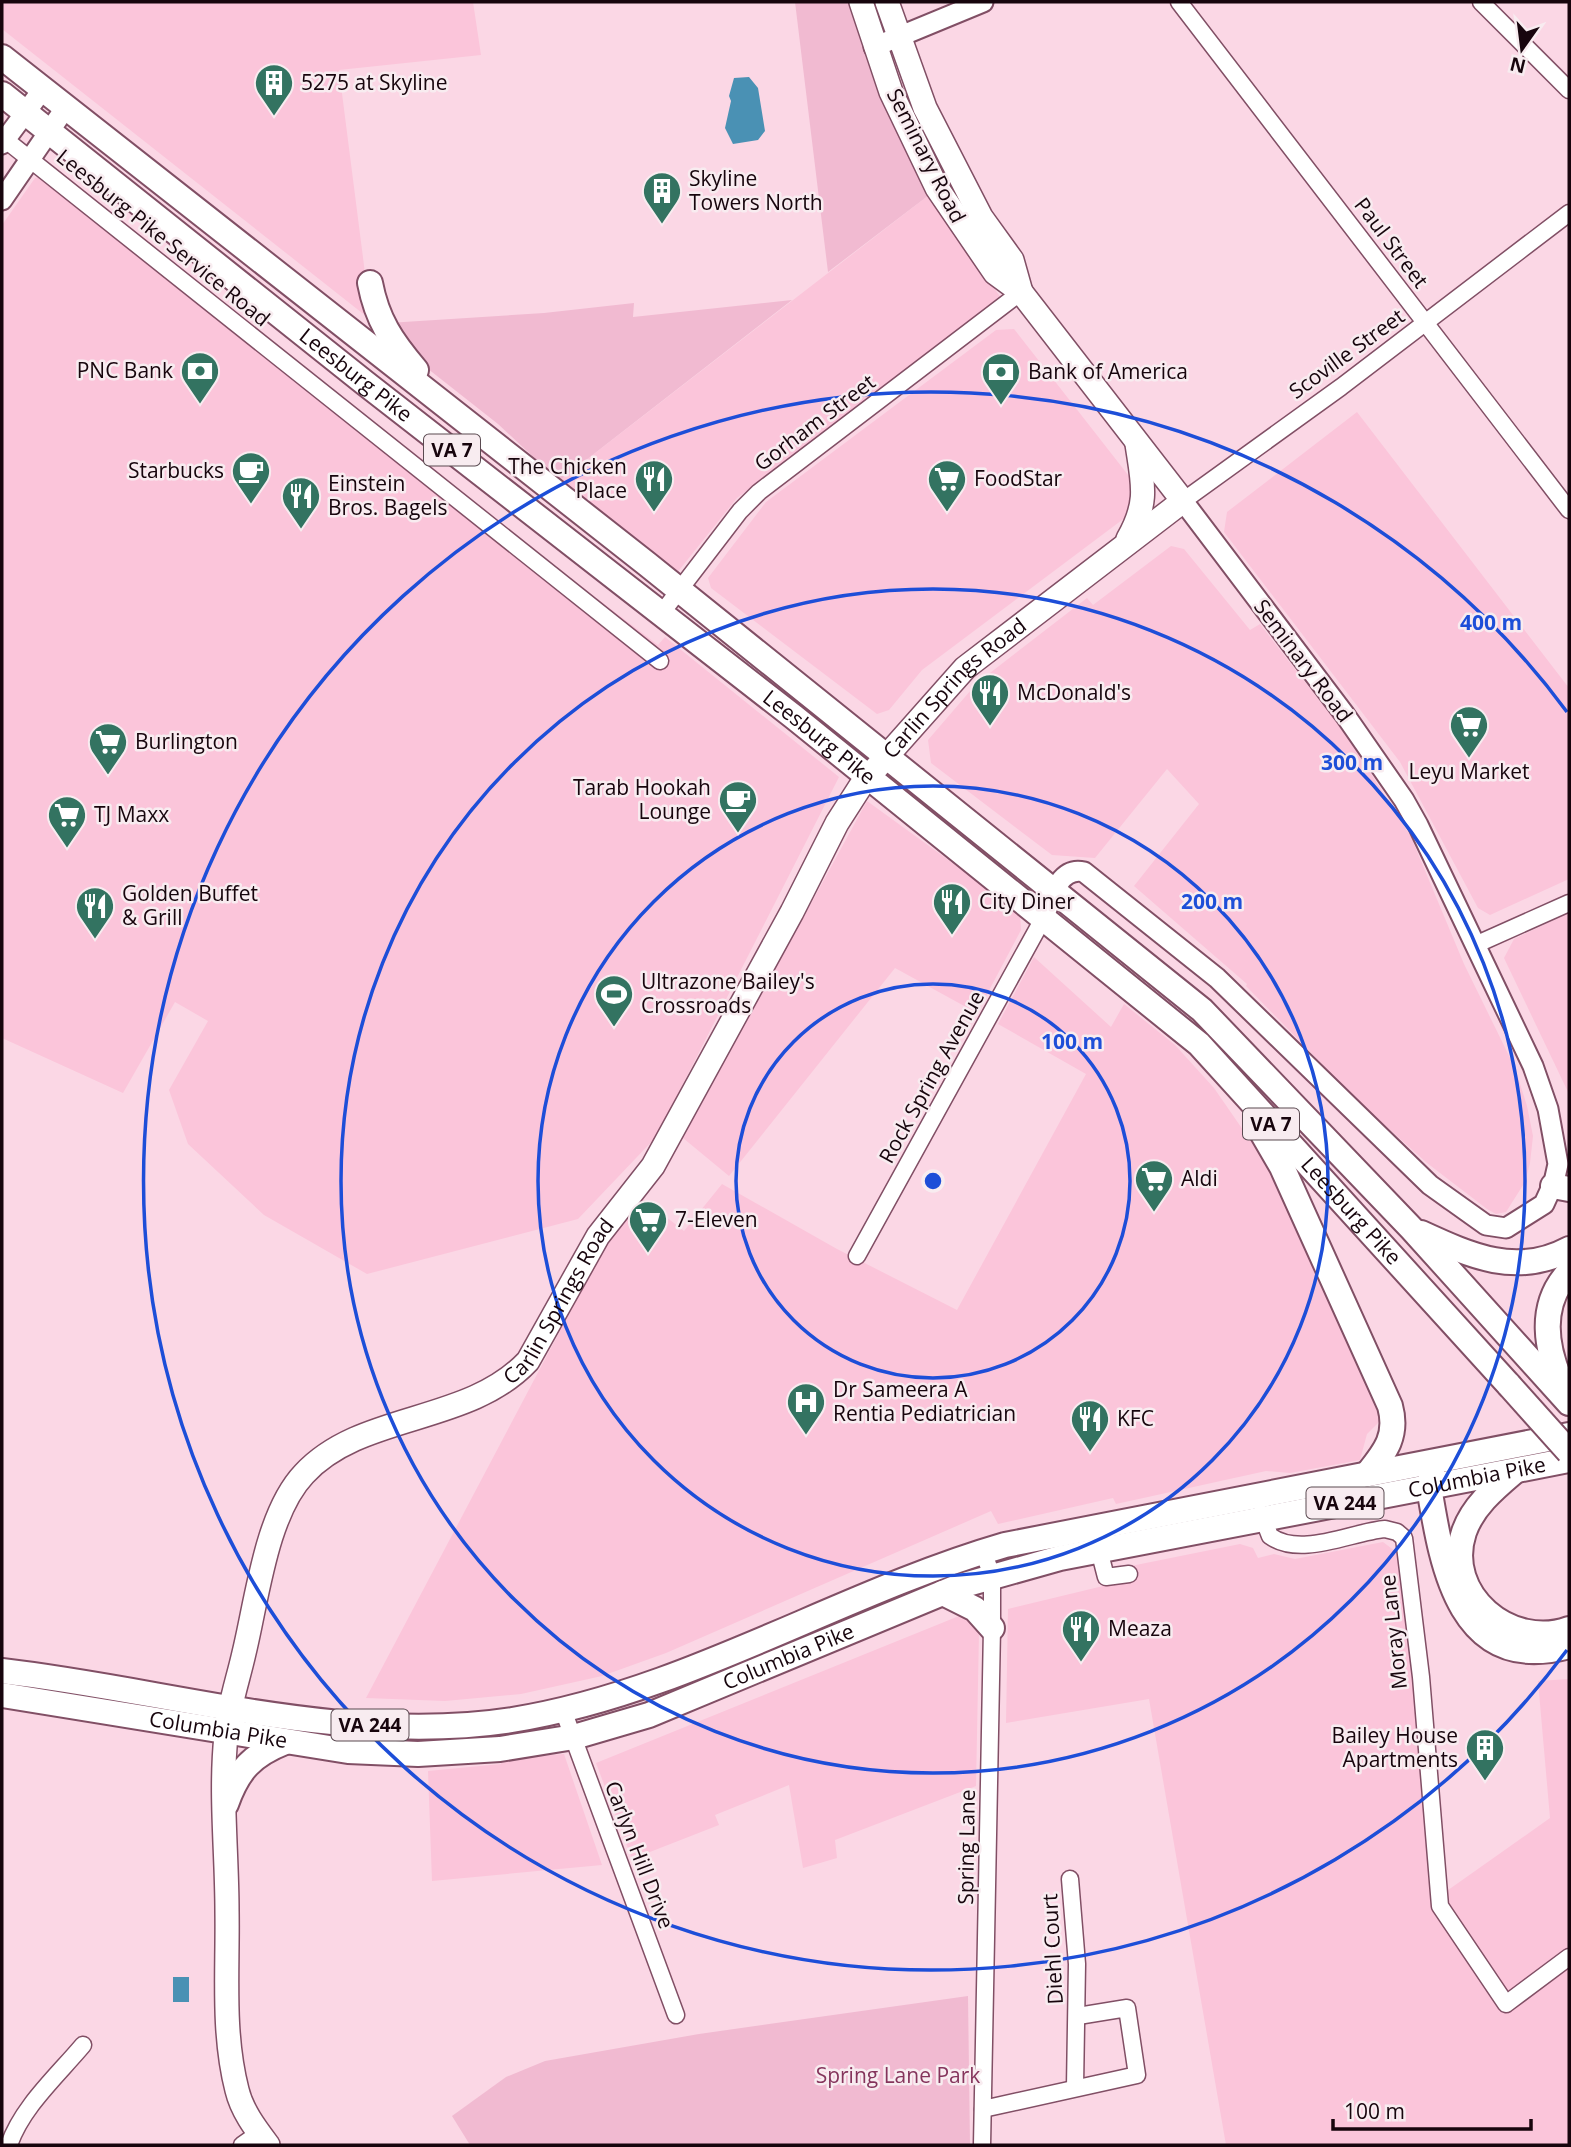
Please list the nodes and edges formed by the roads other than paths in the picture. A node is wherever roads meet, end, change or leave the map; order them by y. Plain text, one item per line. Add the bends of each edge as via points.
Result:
1 (861, 2) edge
2 (887, 2) edge
3 (984, 2) edge
4 (1179, 2) edge
5 (1481, 2) edge
6 (898, 38) junction
7 (874, 47) junction
8 (2, 57) edge
9 (43, 89) junction
10 (1569, 90) edge
11 (2, 94) edge
12 (66, 107) junction
13 (25, 114) junction
14 (48, 134) junction
15 (3, 140) edge
16 (30, 160) junction
17 (2, 200) edge
18 (1569, 213) edge
19 (370, 283) dead end
20 (1021, 292) junction
21 (1425, 323) junction
22 (450, 410) junction
23 (1136, 441) junction
24 (1183, 501) junction
25 (1569, 510) edge
26 (1124, 545) junction
27 (680, 591) junction
28 (661, 614) junction
29 (660, 661) dead end
30 (886, 756) junction
31 (868, 776) junction
32 (1055, 889) junction
33 (1569, 903) edge
34 (1044, 917) junction
35 (1475, 945) junction
36 (1199, 1044) junction
37 (1553, 1144) junction
38 (1561, 1188) edge
39 (1531, 1212) junction
40 (1412, 1229) junction
41 (1569, 1249) edge
42 (857, 1256) dead end
43 (1569, 1272) edge
44 (1569, 1401) edge
45 (1569, 1434) edge
46 (1569, 1452) edge
47 (1441, 1459) junction
48 (1569, 1460) edge
49 (1516, 1470) junction
50 (1368, 1473) junction
51 (1429, 1487) junction
52 (1257, 1494) junction
53 (1262, 1519) junction
54 (1099, 1550) junction
55 (987, 1563) junction
56 (1129, 1574) dead end
57 (943, 1593) junction
58 (992, 1628) junction
59 (1569, 1629) edge
60 (1569, 1646) edge
61 (2, 1671) edge
62 (2, 1695) edge
63 (231, 1707) junction
64 (564, 1710) junction
65 (226, 1732) junction
66 (573, 1737) junction
67 (285, 1742) junction
68 (226, 1804) junction
69 (1070, 1879) dead end
70 (1569, 1957) edge
71 (676, 2015) dead end
72 (1078, 2016) junction
73 (83, 2045) dead end
74 (1075, 2087) junction
75 (983, 2109) junction
76 (256, 2141) edge
77 (9, 2145) edge
78 (982, 2145) edge

1 - 7 main road, Seminary Road
2 - 6 main road, Seminary Road
3 - 6 street
4 - 21 street, Paul Street
5 - 10 street
6 - 7 street
6 - 20 main road, Seminary Road via 944,150 981,217 1012,260
7 - 20 main road, Seminary Road via 937,188 995,273
8 - 9 main road, Leesburg Pike / VA 7
9 - 12 main road, Leesburg Pike / VA 7
9 - 13 street
11 - 13 main road, Leesburg Pike / VA 7
12 - 14 street
12 - 22 main road, Leesburg Pike / VA 7
13 - 14 main road, Leesburg Pike / VA 7
13 - 15 street
14 - 16 street
14 - 28 main road, Leesburg Pike / VA 7
15 - 16 street, Leesburg Pike Service Road
16 - 17 street
16 - 29 street, Leesburg Pike Service Road
18 - 21 street, Scoville Street
19 - 22 main road via 384,329
20 - 23 main road, Seminary Road
20 - 27 street, Gorham Street via 759,492
21 - 24 street, Scoville Street
21 - 25 street, Paul Street
22 - 27 main road, Leesburg Pike / VA 7
23 - 24 main road, Seminary Road
23 - 26 main road via 1144,498 1140,517
24 - 26 main road, Carlin Springs Road
24 - 35 street, Seminary Road via 1404,800
26 - 30 main road, Carlin Springs Road via 965,668
27 - 28 street, Gorham Street
27 - 30 main road, Leesburg Pike / VA 7
28 - 31 main road, Leesburg Pike / VA 7
30 - 31 main road, Carlin Springs Road
30 - 32 main road, Leesburg Pike / VA 7
31 - 34 main road, Leesburg Pike / VA 7
31 - 63 main road, Carlin Springs Road via 836,823 653,1166 598,1236 528,1361 491,1391 344,1444 300,1477 279,1515
32 - 34 street
32 - 39 street, Seminary Road via 1066,875 1079,870 1133,909 1217,978 1381,1142 1468,1214 1498,1228 1514,1225
32 - 40 main road, Leesburg Pike / VA 7 via 1202,1010
33 - 35 street
34 - 36 main road, Leesburg Pike / VA 7
34 - 42 street, Rock Spring Avenue
35 - 37 street, Seminary Road via 1534,1066
36 - 46 main road, Leesburg Pike / VA 7, bridge
36 - 50 main road via 1259,1126 1282,1167 1390,1406 1392,1438
37 - 38 street, Seminary Road
37 - 39 street, Seminary Road
38 - 39 street, Seminary Road
40 - 41 main road via 1497,1263 1531,1262
40 - 44 main road, Leesburg Pike / VA 7
43 - 44 main road via 1551,1303 1547,1336 1553,1366
45 - 47 main road, Columbia Pike / VA 244
47 - 50 main road, Columbia Pike / VA 244
47 - 51 main road
48 - 49 main road, Columbia Pike / VA 244
49 - 51 main road, Columbia Pike / VA 244
49 - 59 main road via 1480,1504 1466,1525 1461,1565 1467,1584 1483,1609 1509,1628 1545,1634
50 - 52 main road, Columbia Pike / VA 244
51 - 53 main road, Columbia Pike / VA 244
51 - 60 main road via 1448,1581 1475,1626 1518,1648 1544,1651
52 - 53 street
52 - 55 main road, Columbia Pike / VA 244 via 1071,1530
53 - 54 main road, Columbia Pike / VA 244
53 - 70 street, Moray Lane via 1272,1538 1290,1544 1385,1529 1404,1538 1440,1906 1506,2004
54 - 55 main road, Columbia Pike / VA 244
54 - 56 street via 1106,1577
55 - 57 main road, Columbia Pike / VA 244
55 - 58 street, Spring Lane
55 - 64 main road, Columbia Pike / VA 244 via 665,1679
57 - 58 main road via 967,1604
57 - 66 main road, Columbia Pike / VA 244 via 676,1705
58 - 75 street, Spring Lane
61 - 63 main road, Columbia Pike / VA 244
62 - 65 main road, Columbia Pike / VA 244
63 - 64 main road, Columbia Pike / VA 244 via 353,1724 408,1726 490,1723
63 - 65 main road, Carlin Springs Road
64 - 66 street, Carlyn Hill Drive
65 - 67 main road, Columbia Pike / VA 244
65 - 68 main road, Carlin Springs Road
66 - 67 main road, Columbia Pike / VA 244 via 487,1751 429,1754
66 - 71 street, Carlyn Hill Drive
67 - 68 main road via 245,1765
68 - 76 main road, Carlin Springs Road via 229,2035 237,2090
69 - 72 street, Diehl Court
72 - 74 street, Diehl Court
72 - 74 street, Diehl Court via 1127,2008 1137,2075
73 - 77 street via 34,2102
74 - 75 street, Diehl Court
75 - 78 street, Spring Lane

